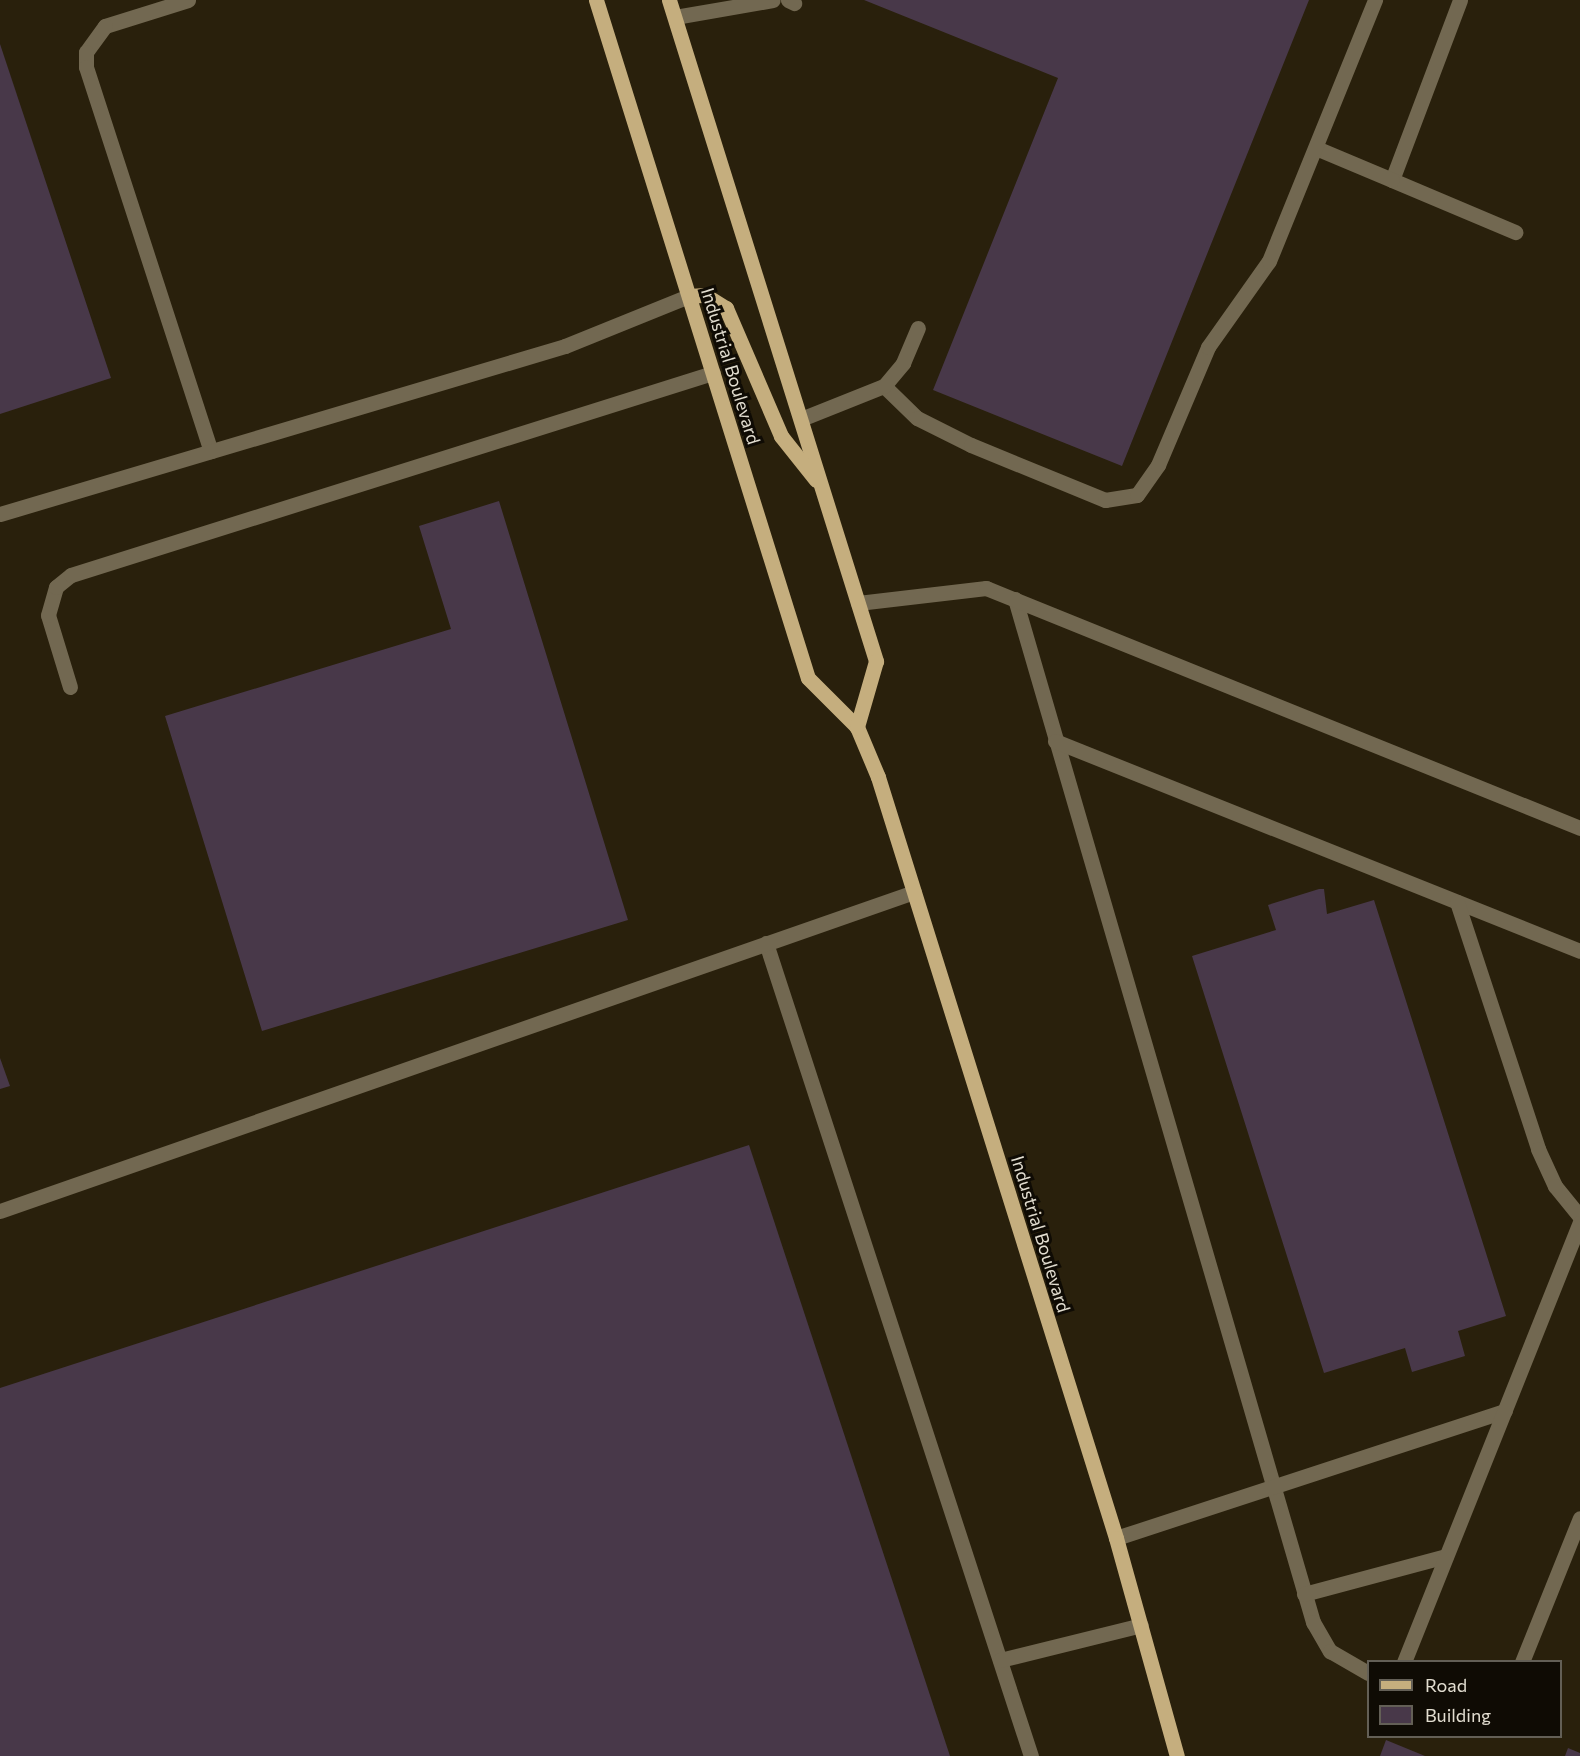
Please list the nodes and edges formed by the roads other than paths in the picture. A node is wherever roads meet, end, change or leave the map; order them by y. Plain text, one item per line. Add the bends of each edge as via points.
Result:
1 (188, 0) edge
2 (596, 0) edge
3 (669, 0) edge
4 (773, 0) edge
5 (1375, 0) edge
6 (1460, 0) edge
7 (675, 17) junction
8 (1316, 148) junction
9 (1392, 180) junction
10 (1515, 232) dead end
11 (688, 296) junction
12 (918, 328) dead end
13 (712, 373) junction
14 (884, 386) junction
15 (801, 419) junction
16 (211, 452) junction
17 (822, 487) junction
18 (0, 514) edge
19 (1015, 599) junction
20 (858, 603) junction
21 (70, 687) dead end
22 (856, 727) junction
23 (1055, 741) junction
24 (1580, 828) edge
25 (914, 892) junction
26 (1457, 902) junction
27 (766, 943) junction
28 (1580, 951) edge
29 (0, 1211) edge
30 (1580, 1217) edge
31 (1580, 1223) edge
32 (1504, 1411) junction
33 (1273, 1487) junction
34 (1580, 1518) edge
35 (1116, 1538) junction
36 (1446, 1556) junction
37 (1304, 1594) junction
38 (1141, 1625) junction
39 (1000, 1660) junction
40 (1405, 1660) edge
41 (1523, 1660) edge
42 (1367, 1672) edge
43 (1031, 1756) edge
44 (1177, 1756) edge

1 - 16 lane via 105,26 86,52 86,67
2 - 11 main road, Industrial Boulevard
3 - 7 main road
4 - 7 lane
5 - 8 lane
6 - 9 lane
7 - 15 main road
8 - 9 lane
8 - 14 lane via 1269,261 1208,347 1158,465 1137,495 1105,500 971,445 917,418
9 - 10 lane
11 - 13 main road, Industrial Boulevard
11 - 16 lane via 565,346
11 - 17 main road via 705,295 726,308 781,436
12 - 14 lane via 903,363
13 - 21 lane via 71,575 56,587 48,615
13 - 22 main road, Industrial Boulevard via 808,678
14 - 15 lane
15 - 17 main road
16 - 18 lane
17 - 20 main road
19 - 20 lane via 974,587
19 - 23 lane
19 - 24 lane
20 - 22 main road via 876,661
22 - 25 main road, Industrial Boulevard
23 - 26 lane
23 - 33 lane
25 - 27 lane
25 - 35 main road, Industrial Boulevard
26 - 28 lane
26 - 30 lane via 1538,1149 1555,1186
27 - 29 lane
27 - 39 lane
31 - 32 lane
32 - 33 lane
32 - 36 lane
33 - 35 lane
33 - 37 lane
34 - 41 lane
35 - 38 main road, Industrial Boulevard
36 - 37 lane
36 - 40 lane
37 - 42 lane via 1330,1651
38 - 39 lane
38 - 44 main road, Industrial Boulevard
39 - 43 lane

